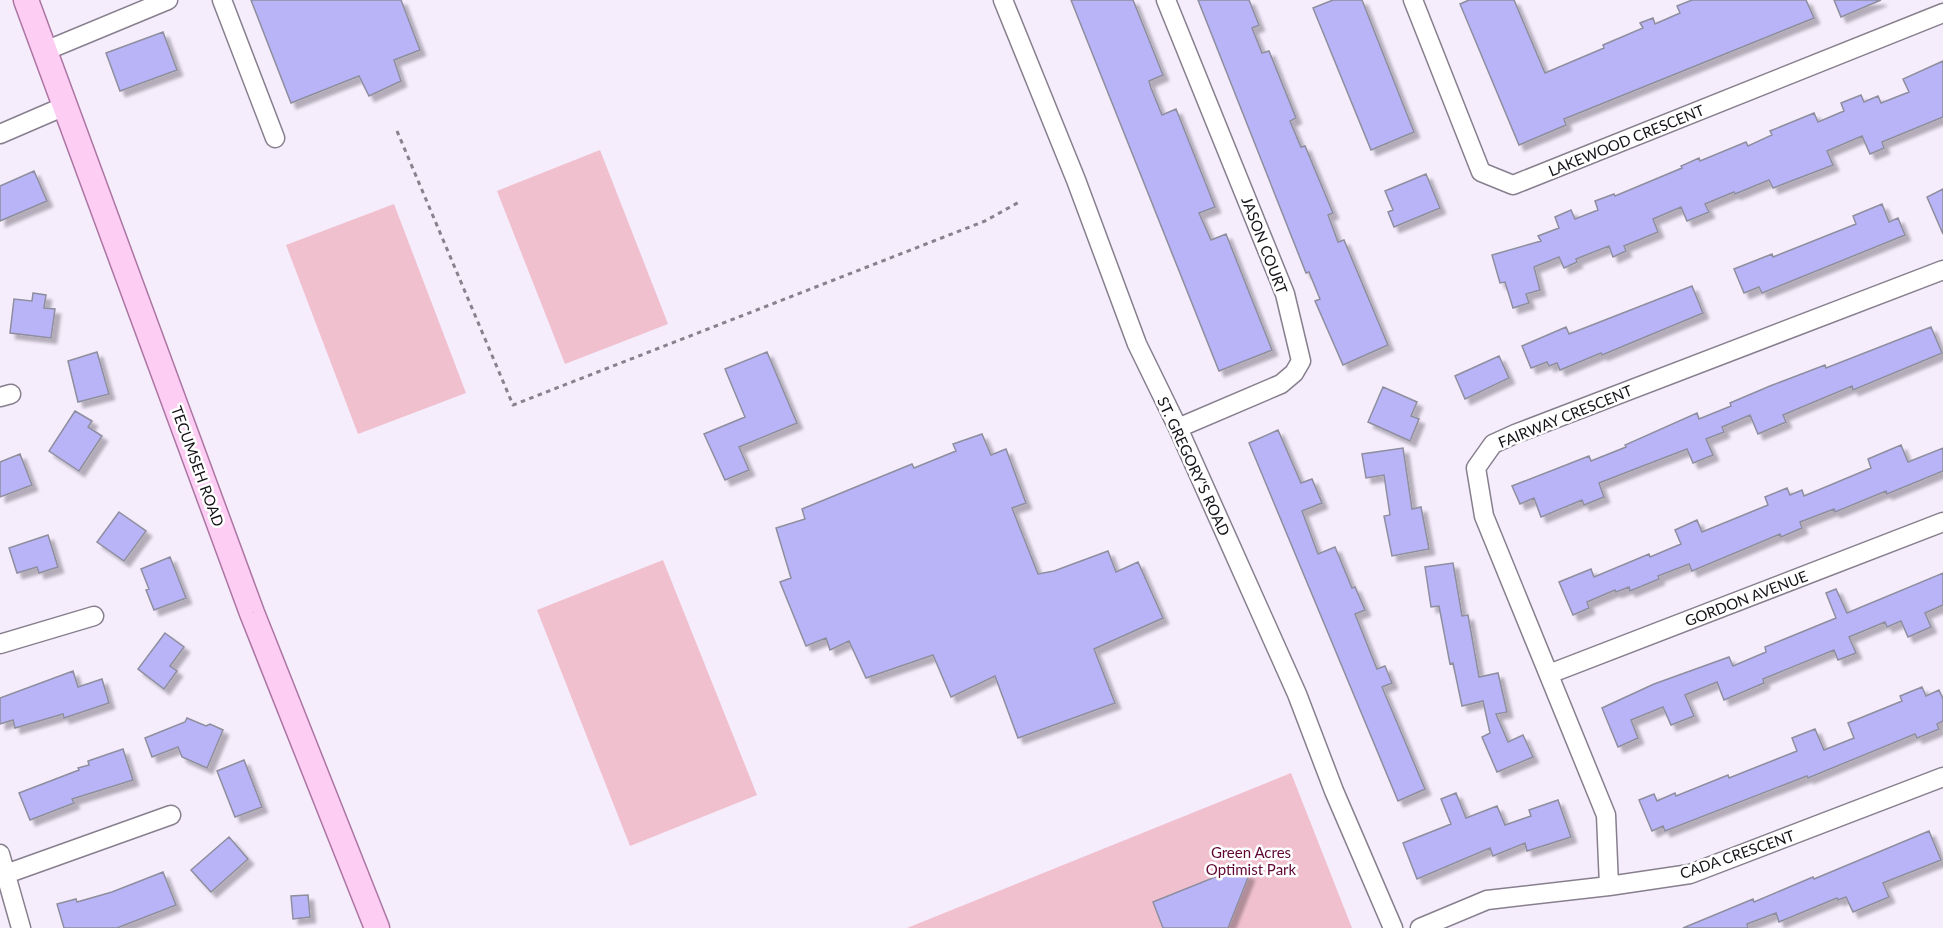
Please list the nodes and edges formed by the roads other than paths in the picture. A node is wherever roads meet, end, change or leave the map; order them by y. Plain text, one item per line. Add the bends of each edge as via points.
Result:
1 (26, 0) edge
2 (168, 0) edge
3 (222, 0) edge
4 (1003, 0) edge
5 (1166, 0) edge
6 (1413, 0) edge
7 (1938, 0) edge
8 (1943, 13) edge
9 (45, 51) junction
10 (65, 106) junction
11 (0, 134) edge
12 (275, 138) dead end
13 (1943, 270) edge
14 (1178, 428) junction
15 (1943, 522) edge
16 (94, 616) dead end
17 (0, 644) edge
18 (1549, 674) junction
19 (1943, 777) edge
20 (171, 815) dead end
21 (0, 854) edge
22 (6, 874) junction
23 (1609, 886) junction
24 (21, 928) edge
25 (377, 928) edge
26 (1393, 928) edge
27 (1420, 928) edge

1 - 9 main road, TECUMSEH ROAD
2 - 9 street
3 - 12 street
4 - 14 street, ST. GREGORY'S ROAD via 1137,344
5 - 14 street, JASON COURT via 1285,294 1301,361 1281,384
6 - 8 street, LAKEWOOD CRESCENT via 1481,172 1513,185
7 - 8 street
9 - 10 main road, TECUMSEH ROAD
10 - 11 street
10 - 25 main road, TECUMSEH ROAD via 252,613
13 - 18 street, FAIRWAY CRESCENT via 1493,444 1476,468 1484,516
14 - 26 street, ST. GREGORY'S ROAD via 1297,694
15 - 18 street, GORDON AVENUE
16 - 17 street
18 - 23 street, FAIRWAY CRESCENT via 1606,816
19 - 23 street, CADA CRESCENT via 1690,874
20 - 22 street
21 - 22 street
22 - 24 street
23 - 27 street, CADA CRESCENT via 1487,900

